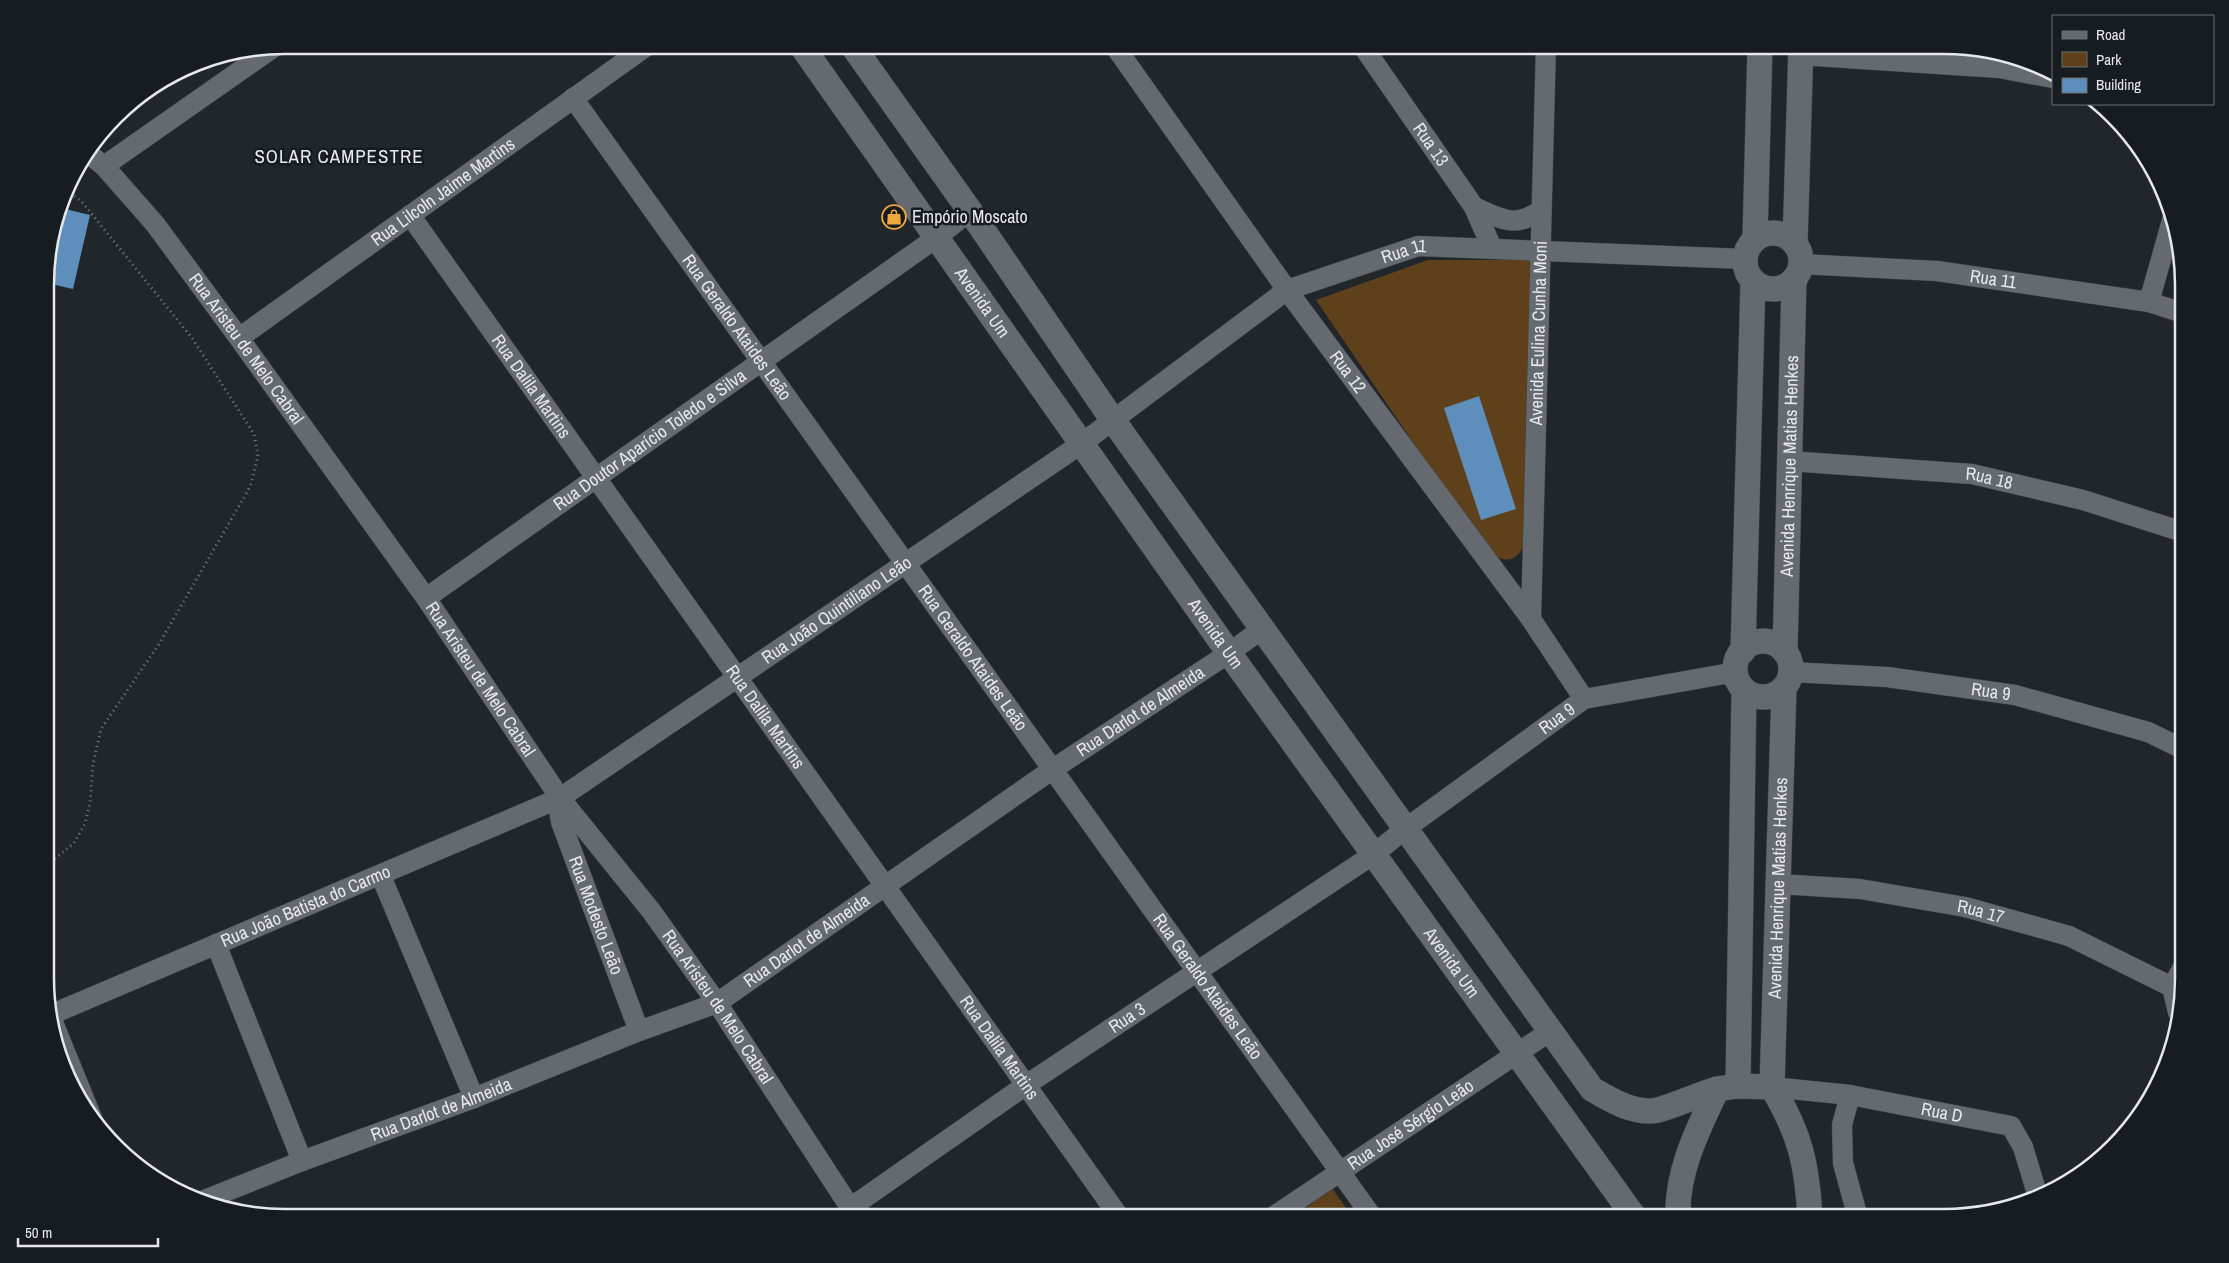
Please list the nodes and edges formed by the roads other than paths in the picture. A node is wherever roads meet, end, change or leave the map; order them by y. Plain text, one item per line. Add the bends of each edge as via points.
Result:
1 (635, 54) edge
2 (807, 54) edge
3 (858, 54) edge
4 (1120, 54) edge
5 (1368, 54) edge
6 (1546, 54) edge
7 (1760, 54) edge
8 (1800, 54) edge
9 (1844, 54) edge
10 (261, 55) edge
11 (2042, 76) edge
12 (573, 98) junction
13 (96, 160) edge
14 (1474, 206) junction
15 (1541, 210) junction
16 (970, 211) junction
17 (410, 215) junction
18 (2169, 232) edge
19 (936, 238) junction
20 (1492, 248) junction
21 (1540, 252) junction
22 (1751, 260) junction
23 (1796, 263) junction
24 (1287, 290) junction
25 (2149, 302) junction
26 (2175, 310) edge
27 (239, 338) junction
28 (762, 361) junction
29 (1112, 419) junction
30 (1081, 444) junction
31 (1789, 461) junction
32 (596, 478) junction
33 (2175, 529) edge
34 (906, 563) junction
35 (426, 598) junction
36 (1531, 620) junction
37 (1262, 629) junction
38 (1229, 653) junction
39 (1741, 671) junction
40 (1786, 671) junction
41 (738, 678) junction
42 (1584, 699) junction
43 (2175, 745) edge
44 (1053, 769) junction
45 (559, 799) junction
46 (1405, 829) junction
47 (1374, 854) junction
48 (381, 876) junction
49 (1777, 884) junction
50 (885, 886) junction
51 (216, 944) junction
52 (1198, 973) junction
53 (2175, 982) edge
54 (2172, 987) junction
55 (2174, 997) edge
56 (717, 1003) junction
57 (57, 1012) edge
58 (639, 1031) junction
59 (1549, 1032) junction
60 (1517, 1053) junction
61 (1026, 1085) junction
62 (1728, 1087) junction
63 (1772, 1087) junction
64 (1850, 1095) junction
65 (474, 1098) junction
66 (302, 1161) junction
67 (1340, 1171) junction
68 (2036, 1190) edge
69 (212, 1197) edge
70 (851, 1209) edge
71 (859, 1209) edge
72 (1114, 1209) edge
73 (1284, 1209) edge
74 (1367, 1209) edge
75 (1629, 1209) edge
76 (1678, 1209) edge
77 (1809, 1209) edge
78 (1856, 1209) edge

1 - 12 street, Rua Lilcoln Jaime Martins
2 - 19 street, Avenida Um
3 - 16 street
4 - 24 street, Rua 12
5 - 14 street, Rua 13
6 - 15 street, Avenida Eulina Cunha Moni
7 - 22 street, Avenida Henrique Matias Henkes
8 - 23 street, Avenida Henrique Matias Henkes
9 - 11 street via 1999,68
10 - 13 street
12 - 17 street, Rua Lilcoln Jaime Martins
12 - 28 street, Rua Geraldo Ataides Leão
13 - 27 street, Rua Aristeu de Melo Cabral via 155,224
14 - 15 street via 1500,218 1521,221
14 - 20 street, Rua 13
15 - 21 street, Avenida Eulina Cunha Moni
16 - 19 street, Rua Doutor Aparício Toledo e Silva
16 - 29 street
17 - 27 street, Rua Lilcoln Jaime Martins
17 - 32 street, Rua Dalila Martins
18 - 25 street
19 - 28 street, Rua Doutor Aparício Toledo e Silva
19 - 30 street, Avenida Um
20 - 21 street, Rua 11
20 - 24 street, Rua 11 via 1418,246
21 - 22 street, Rua 11
21 - 36 street, Avenida Eulina Cunha Moni
22 - 23 street via 1763,287 1775,289 1785,286
22 - 23 street via 1765,234 1774,233 1784,235
22 - 39 street, Avenida Henrique Matias Henkes
23 - 25 street, Rua 11 via 1937,271
23 - 31 street, Avenida Henrique Matias Henkes
24 - 29 street, Rua 11
24 - 36 street, Rua 12
25 - 26 street, Rua 11
27 - 35 street, Rua Aristeu de Melo Cabral
28 - 32 street, Rua Doutor Aparício Toledo e Silva
28 - 34 street, Rua Geraldo Ataides Leão
29 - 30 street, Rua João Quintiliano Leão
29 - 37 street
30 - 34 street, Rua João Quintiliano Leão
30 - 38 street, Avenida Um
31 - 33 street, Rua 18 via 1972,474 2083,500
31 - 40 street, Avenida Henrique Matias Henkes
32 - 35 street, Rua Doutor Aparício Toledo e Silva
32 - 41 street, Rua Dalila Martins
34 - 41 street, Rua João Quintiliano Leão
34 - 44 street, Rua Geraldo Ataides Leão
35 - 45 street, Rua Aristeu de Melo Cabral
36 - 42 street, Rua 12
37 - 38 street, Rua Darlot de Almeida
37 - 46 street
38 - 44 street, Rua Darlot de Almeida
38 - 47 street, Avenida Um
39 - 40 street via 1754,696 1765,697 1776,695
39 - 40 street via 1756,642 1765,642 1775,644
39 - 42 street, Rua 9
39 - 62 street, Avenida Henrique Matias Henkes
40 - 43 street, Rua 9 via 1887,677 2015,695 2148,732
40 - 49 street, Avenida Henrique Matias Henkes
41 - 45 street, Rua João Quintiliano Leão
41 - 50 street, Rua Dalila Martins
42 - 46 street, Rua 9
44 - 50 street, Rua Darlot de Almeida
44 - 52 street, Rua Geraldo Ataides Leão
45 - 48 street, Rua João Batista do Carmo
45 - 56 street, Rua Aristeu de Melo Cabral via 652,912
45 - 58 street, Rua Modesto Leão via 561,822
46 - 47 street, Rua 3
46 - 59 street
47 - 52 street, Rua 3
47 - 60 street, Avenida Um
48 - 51 street, Rua João Batista do Carmo
48 - 65 street
49 - 54 street, Rua 17 via 1860,889 1965,907 2069,936
49 - 63 street, Avenida Henrique Matias Henkes
50 - 56 street, Rua Darlot de Almeida
50 - 61 street, Rua Dalila Martins
51 - 57 street, Rua João Batista do Carmo
51 - 66 street
52 - 61 street, Rua 3
52 - 67 street, Rua Geraldo Ataides Leão
53 - 54 street
54 - 55 street
56 - 58 street, Rua Darlot de Almeida
56 - 70 street, Rua Aristeu de Melo Cabral
58 - 65 street, Rua Darlot de Almeida
59 - 60 street, Rua José Sérgio Leão
59 - 62 street via 1592,1090 1636,1109 1656,1110
60 - 67 street, Rua José Sérgio Leão
60 - 75 street, Avenida Um
61 - 71 street, Rua 3
61 - 72 street, Rua Dalila Martins
62 - 63 street
62 - 76 street via 1690,1150
63 - 64 street, Rua D
63 - 77 street via 1788,1114 1804,1157
64 - 68 street, Rua D via 2011,1126 2023,1147
64 - 78 street via 1842,1125 1843,1163
65 - 66 street, Rua Darlot de Almeida
66 - 69 street, Rua Darlot de Almeida
67 - 73 street, Rua José Sérgio Leão
67 - 74 street, Rua Geraldo Ataides Leão

